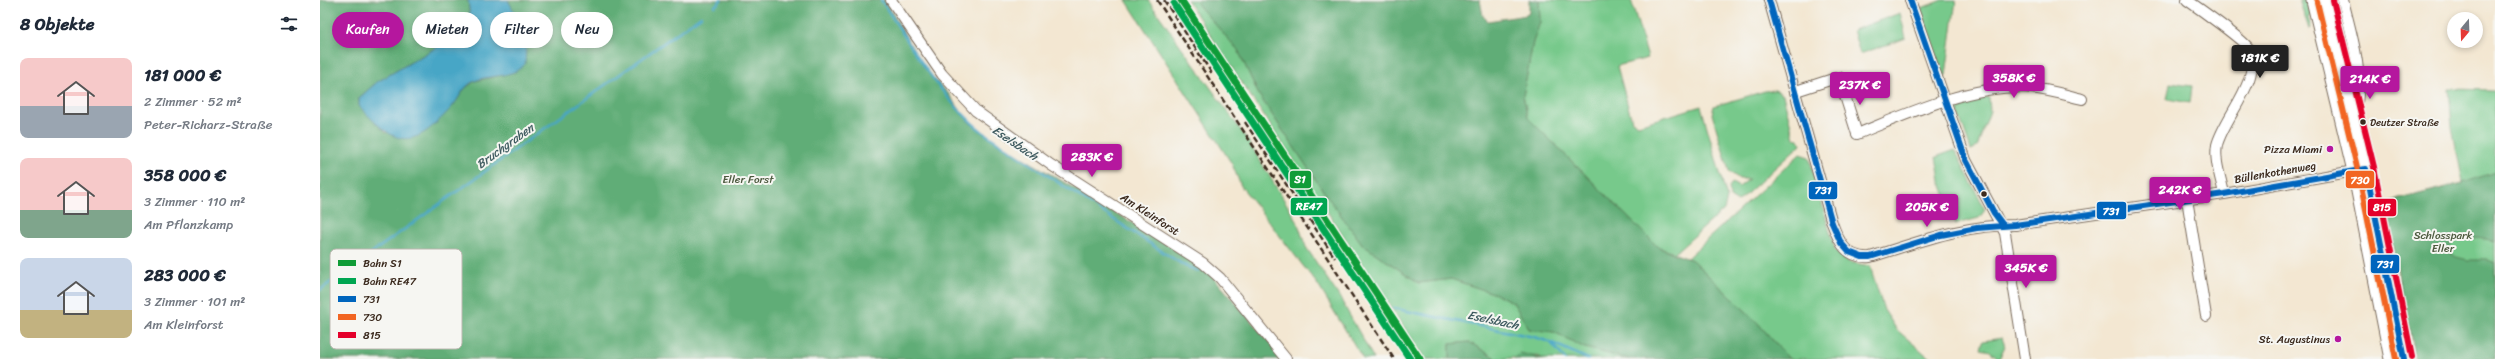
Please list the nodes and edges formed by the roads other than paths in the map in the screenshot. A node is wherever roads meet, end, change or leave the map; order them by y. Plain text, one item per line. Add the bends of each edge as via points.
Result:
1 (891, 0) edge
2 (1770, 0) edge
3 (1910, 0) edge
4 (2187, 0) edge
5 (2313, 0) edge
6 (2325, 0) edge
7 (2343, 0) edge
8 (2360, 81) junction
9 (2339, 85) junction
10 (1796, 91) junction
11 (2082, 99) dead end
12 (1946, 100) junction
13 (2354, 115) junction
14 (2360, 170) junction
15 (2224, 194) junction
16 (2187, 199) junction
17 (2003, 225) junction
18 (2206, 316) dead end
19 (1286, 359) edge
20 (2025, 359) edge
21 (2391, 359) edge
22 (2404, 359) edge

1 - 19 street, Am Kleinforst via 942,74 976,111 1051,165 1203,263 1220,278
2 - 10 street
3 - 12 street
4 - 15 street via 2245,44 2252,60 2242,95 2217,146 2216,156
5 - 9 main road
6 - 9 main road
7 - 8 street
8 - 9 street
8 - 13 street
9 - 13 main road
9 - 14 main road
10 - 12 street via 1839,77 1857,134
10 - 17 street, Büllenkothenweg via 1832,222 1839,242 1846,250 1858,257 1870,257 1960,229
11 - 12 street via 2053,91 2022,87
12 - 17 street via 1966,160
13 - 14 main road
14 - 15 street, Büllenkothenweg
14 - 21 main road
14 - 22 main road
15 - 16 street, Büllenkothenweg
16 - 17 street, Büllenkothenweg
16 - 18 street
17 - 20 street

